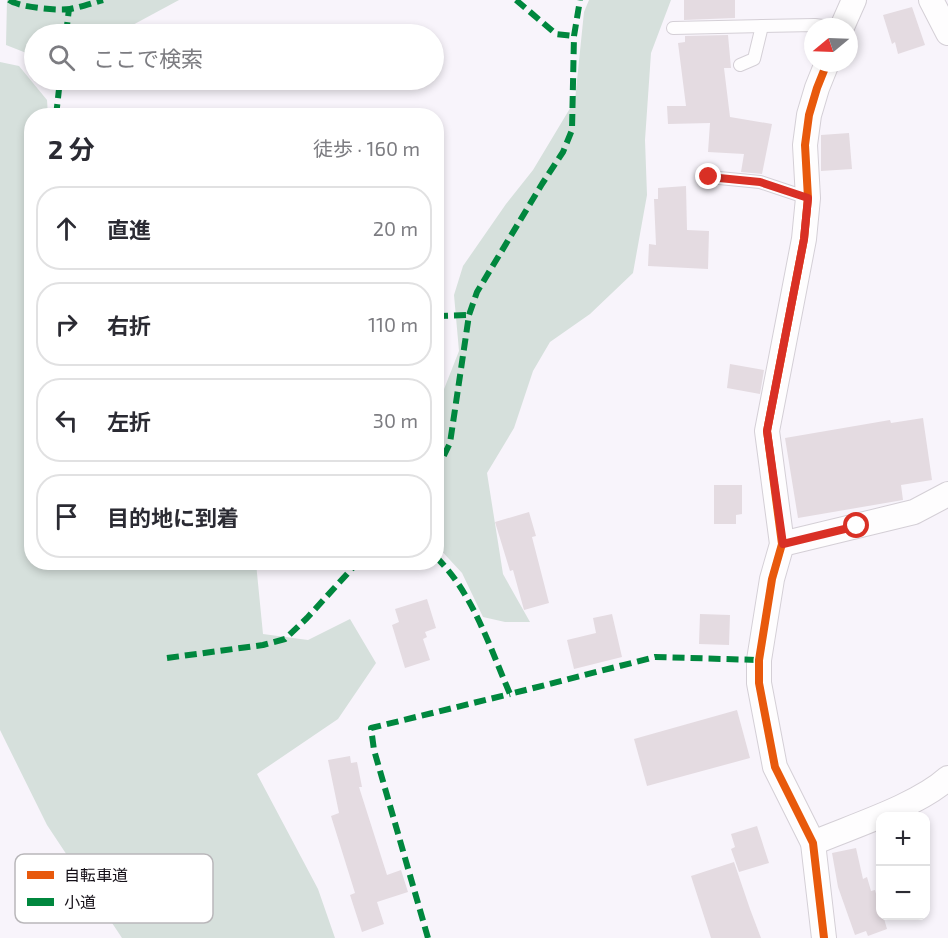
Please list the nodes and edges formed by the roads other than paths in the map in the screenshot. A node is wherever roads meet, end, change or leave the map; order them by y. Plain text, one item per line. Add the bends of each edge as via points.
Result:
1 (854, 0) edge
2 (931, 0) edge
3 (846, 18) edge
4 (804, 25) edge
5 (762, 26) junction
6 (673, 28) dead end
7 (948, 33) edge
8 (740, 64) dead end
9 (823, 72) edge
10 (709, 177) dead end
11 (808, 198) junction
12 (948, 494) edge
13 (783, 544) junction
14 (948, 778) edge
15 (813, 843) junction
16 (824, 938) edge

1 - 3 street
2 - 7 street
4 - 5 lane
5 - 6 lane
5 - 8 lane via 754,59
9 - 11 street via 809,115 805,145
10 - 11 lane via 760,182
11 - 13 street via 804,239 767,431
12 - 13 street via 914,512
13 - 15 street via 772,579 759,683 775,767
14 - 15 street via 936,789
15 - 16 street

